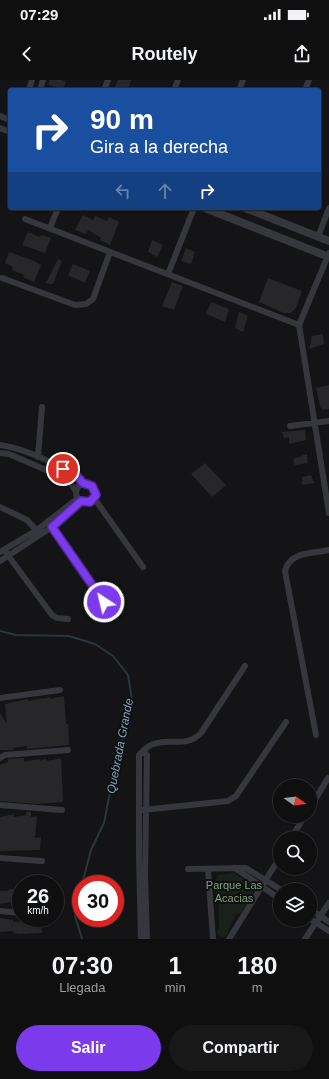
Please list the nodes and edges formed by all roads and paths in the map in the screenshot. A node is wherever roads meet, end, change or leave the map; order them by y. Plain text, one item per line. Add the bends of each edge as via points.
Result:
1 (329, 208) edge
2 (57, 210) edge
3 (193, 210) edge
4 (211, 210) edge
5 (261, 211) edge
6 (25, 219) dead end
7 (50, 228) junction
8 (318, 237) junction
9 (329, 241) edge
10 (110, 252) junction
11 (328, 255) edge
12 (168, 274) junction
13 (2, 278) dead end
14 (299, 325) junction
15 (42, 407) dead end
16 (329, 421) edge
17 (315, 423) junction
18 (290, 426) dead end
19 (0, 445) edge
20 (0, 453) edge
21 (38, 457) junction
22 (83, 483) junction
23 (78, 497) junction
24 (94, 498) junction
25 (0, 506) edge
26 (329, 513) edge
27 (48, 521) junction
28 (52, 527) junction
29 (38, 533) junction
30 (329, 550) edge
31 (2, 551) edge
32 (8, 556) junction
33 (0, 561) edge
34 (143, 567) dead end
35 (104, 602) dead end
36 (68, 619) dead end
37 (245, 666) dead end
38 (60, 690) dead end
39 (0, 698) edge
40 (286, 722) dead end
41 (316, 735) dead end
42 (68, 750) dead end
43 (143, 752) junction
44 (0, 758) edge
45 (328, 778) dead end
46 (317, 796) edge
47 (0, 805) edge
48 (147, 809) junction
49 (62, 810) dead end
50 (139, 810) junction
51 (0, 858) edge
52 (42, 861) dead end
53 (235, 868) junction
54 (273, 868) edge
55 (208, 869) junction
56 (188, 870) dead end
57 (266, 880) junction
58 (273, 885) edge
59 (262, 886) junction
60 (273, 894) edge
61 (329, 903) edge
62 (0, 911) edge
63 (12, 912) edge
64 (317, 914) edge
65 (320, 916) junction
66 (317, 921) edge
67 (329, 922) edge
68 (317, 924) edge
69 (313, 927) edge
70 (329, 931) edge
71 (141, 939) edge
72 (147, 939) edge
73 (213, 939) edge
74 (229, 939) edge
75 (305, 939) edge

1 - 8 street
2 - 7 street
3 - 12 street
4 - 11 street
5 - 8 street
6 - 7 street
7 - 10 street
8 - 9 street
10 - 12 street
10 - 13 street via 93,299 86,304 75,305
11 - 14 street
12 - 14 street
14 - 17 street
15 - 21 street
16 - 17 street
17 - 18 street
17 - 26 street
19 - 21 street
20 - 23 street via 9,454 69,480
21 - 22 street via 76,475
22 - 23 street via 78,487
22 - 24 street via 94,488
23 - 24 street via 87,503
23 - 27 street
23 - 28 street
24 - 34 street
25 - 29 street via 28,520
27 - 28 street
27 - 29 street
28 - 29 street
28 - 35 street
29 - 31 street
29 - 32 street
30 - 41 street via 294,557 288,562 285,571
31 - 32 street
32 - 33 street
32 - 36 street via 52,615
37 - 43 street via 195,739 188,742 155,743
38 - 39 street
40 - 48 street via 236,796 228,801
42 - 44 street via 5,755
43 - 48 street via 147,755
43 - 50 street via 139,755
45 - 46 street
47 - 49 street
48 - 50 street
48 - 72 street
50 - 71 street
51 - 52 street
53 - 55 street
53 - 57 street via 246,868
53 - 59 street
54 - 57 street
55 - 56 street
55 - 73 street
57 - 58 street
57 - 59 street
59 - 60 street
59 - 74 street
61 - 65 street
62 - 63 street
64 - 65 street
65 - 66 street
65 - 67 street
68 - 70 street
69 - 75 street

